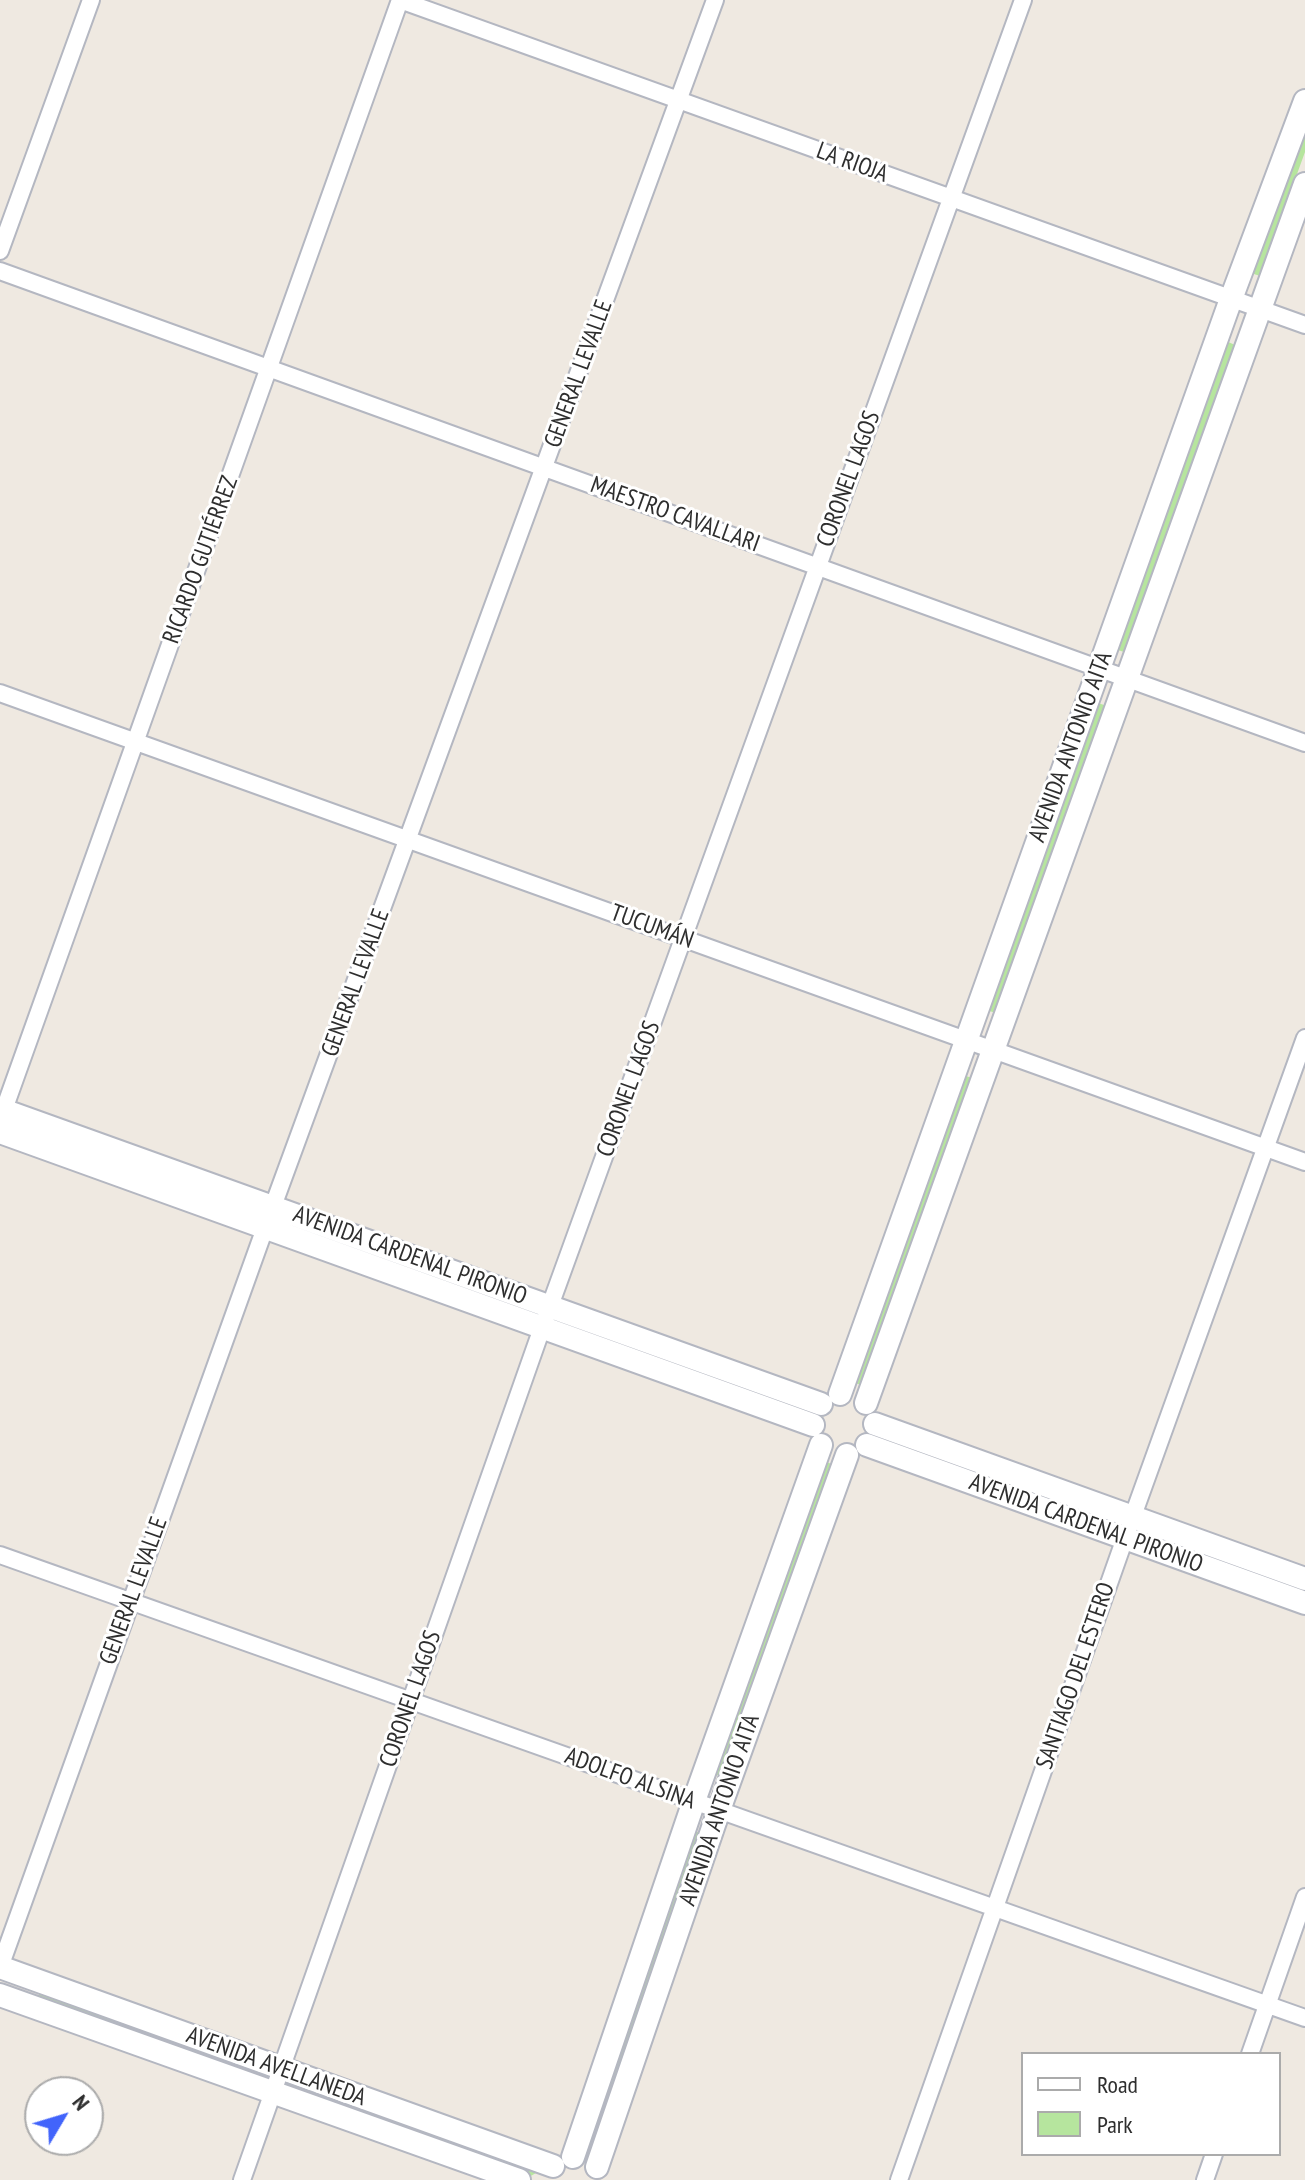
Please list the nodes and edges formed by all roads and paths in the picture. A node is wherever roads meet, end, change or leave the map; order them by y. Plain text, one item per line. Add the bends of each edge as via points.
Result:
1 (91, 0) edge
2 (400, 0) edge
3 (715, 0) edge
4 (1023, 0) edge
5 (679, 100) junction
6 (1305, 101) edge
7 (1305, 184) edge
8 (950, 198) junction
9 (0, 251) edge
10 (0, 271) edge
11 (1231, 299) junction
12 (1259, 309) junction
13 (1305, 325) edge
14 (269, 369) junction
15 (544, 468) junction
16 (818, 566) junction
17 (1099, 668) junction
18 (1126, 678) junction
19 (0, 693) edge
20 (136, 742) junction
21 (1305, 743) edge
22 (408, 840) junction
23 (684, 939) junction
24 (1305, 1038) edge
25 (966, 1040) junction
26 (993, 1050) junction
27 (1, 1113) edge
28 (0, 1132) edge
29 (1266, 1148) junction
30 (1305, 1162) edge
31 (269, 1217) junction
32 (546, 1317) junction
33 (824, 1417) junction
34 (864, 1431) junction
35 (1129, 1527) junction
36 (0, 1555) edge
37 (1305, 1579) edge
38 (130, 1601) junction
39 (1305, 1603) edge
40 (411, 1701) junction
41 (694, 1801) junction
42 (719, 1810) junction
43 (1305, 1897) edge
44 (995, 1908) junction
45 (0, 1967) edge
46 (0, 1995) edge
47 (1267, 2005) junction
48 (1305, 2018) edge
49 (1251, 2052) edge
50 (282, 2069) junction
51 (273, 2093) junction
52 (1213, 2156) edge
53 (557, 2168) edge
54 (601, 2174) edge
55 (242, 2180) edge
56 (519, 2180) edge
57 (899, 2180) edge
58 (1205, 2180) edge

1 - 9 street
2 - 5 street, LA RIOJA
2 - 14 street, RICARDO GUTIÉRREZ
3 - 5 street, GENERAL LEVALLE
4 - 8 street, CORONEL LAGOS
5 - 8 street, LA RIOJA
5 - 15 street, GENERAL LEVALLE
6 - 11 main road, AVENIDA ANTONIO AITA
7 - 12 main road, AVENIDA ANTONIO AITA
8 - 11 street, LA RIOJA
8 - 16 street, CORONEL LAGOS
10 - 14 street, MAESTRO CAVALLARI
11 - 12 street, LA RIOJA
11 - 17 main road, AVENIDA ANTONIO AITA
12 - 13 street, LA RIOJA
12 - 18 main road, AVENIDA ANTONIO AITA
14 - 15 street, MAESTRO CAVALLARI
14 - 20 street, RICARDO GUTIÉRREZ
15 - 16 street, MAESTRO CAVALLARI
15 - 22 street, GENERAL LEVALLE
16 - 17 street, MAESTRO CAVALLARI
16 - 23 street, CORONEL LAGOS
17 - 18 street, MAESTRO CAVALLARI
17 - 25 main road, AVENIDA ANTONIO AITA
18 - 21 street, MAESTRO CAVALLARI
18 - 26 main road, AVENIDA ANTONIO AITA
19 - 20 street, TUCUMÁN
20 - 22 street, TUCUMÁN
20 - 27 street, RICARDO GUTIÉRREZ
22 - 23 street, TUCUMÁN
22 - 31 street, GENERAL LEVALLE
23 - 25 street, TUCUMÁN
23 - 32 street, CORONEL LAGOS
24 - 29 street, SANTIAGO DEL ESTERO
25 - 26 street, TUCUMÁN
25 - 33 main road, AVENIDA ANTONIO AITA
26 - 29 street, TUCUMÁN
26 - 34 main road, AVENIDA ANTONIO AITA
27 - 31 main road, AVENIDA CARDENAL PIRONIO
28 - 31 main road, AVENIDA CARDENAL PIRONIO
29 - 30 street, TUCUMÁN
29 - 35 street, SANTIAGO DEL ESTERO
31 - 32 main road, AVENIDA CARDENAL PIRONIO
31 - 38 street, GENERAL LEVALLE
32 - 33 main road, AVENIDA CARDENAL PIRONIO
32 - 40 street, CORONEL LAGOS
33 - 34 main road via 831,1452
33 - 34 main road via 852,1394
33 - 41 main road, AVENIDA ANTONIO AITA
34 - 35 main road, AVENIDA CARDENAL PIRONIO
34 - 42 main road, AVENIDA ANTONIO AITA
35 - 37 main road, AVENIDA CARDENAL PIRONIO
35 - 39 main road, AVENIDA CARDENAL PIRONIO
35 - 44 street, SANTIAGO DEL ESTERO
36 - 38 street, ADOLFO ALSINA
38 - 40 street, ADOLFO ALSINA
38 - 45 street, GENERAL LEVALLE
40 - 41 street, ADOLFO ALSINA
40 - 50 street, CORONEL LAGOS
41 - 42 street, ADOLFO ALSINA
41 - 53 main road, AVENIDA ANTONIO AITA
42 - 44 street, ADOLFO ALSINA
42 - 54 main road, AVENIDA ANTONIO AITA
43 - 47 street
44 - 47 street, ADOLFO ALSINA
44 - 57 street, SANTIAGO DEL ESTERO
45 - 50 main road, AVENIDA AVELLANEDA
46 - 51 main road, AVENIDA AVELLANEDA
47 - 48 street, ADOLFO ALSINA
47 - 49 street
50 - 51 street, CORONEL LAGOS
50 - 53 main road, AVENIDA AVELLANEDA
51 - 55 street, CORONEL LAGOS
51 - 56 main road, AVENIDA AVELLANEDA
52 - 58 street
53 - 54 main road, AVENIDA AVELLANEDA via 588,2160

